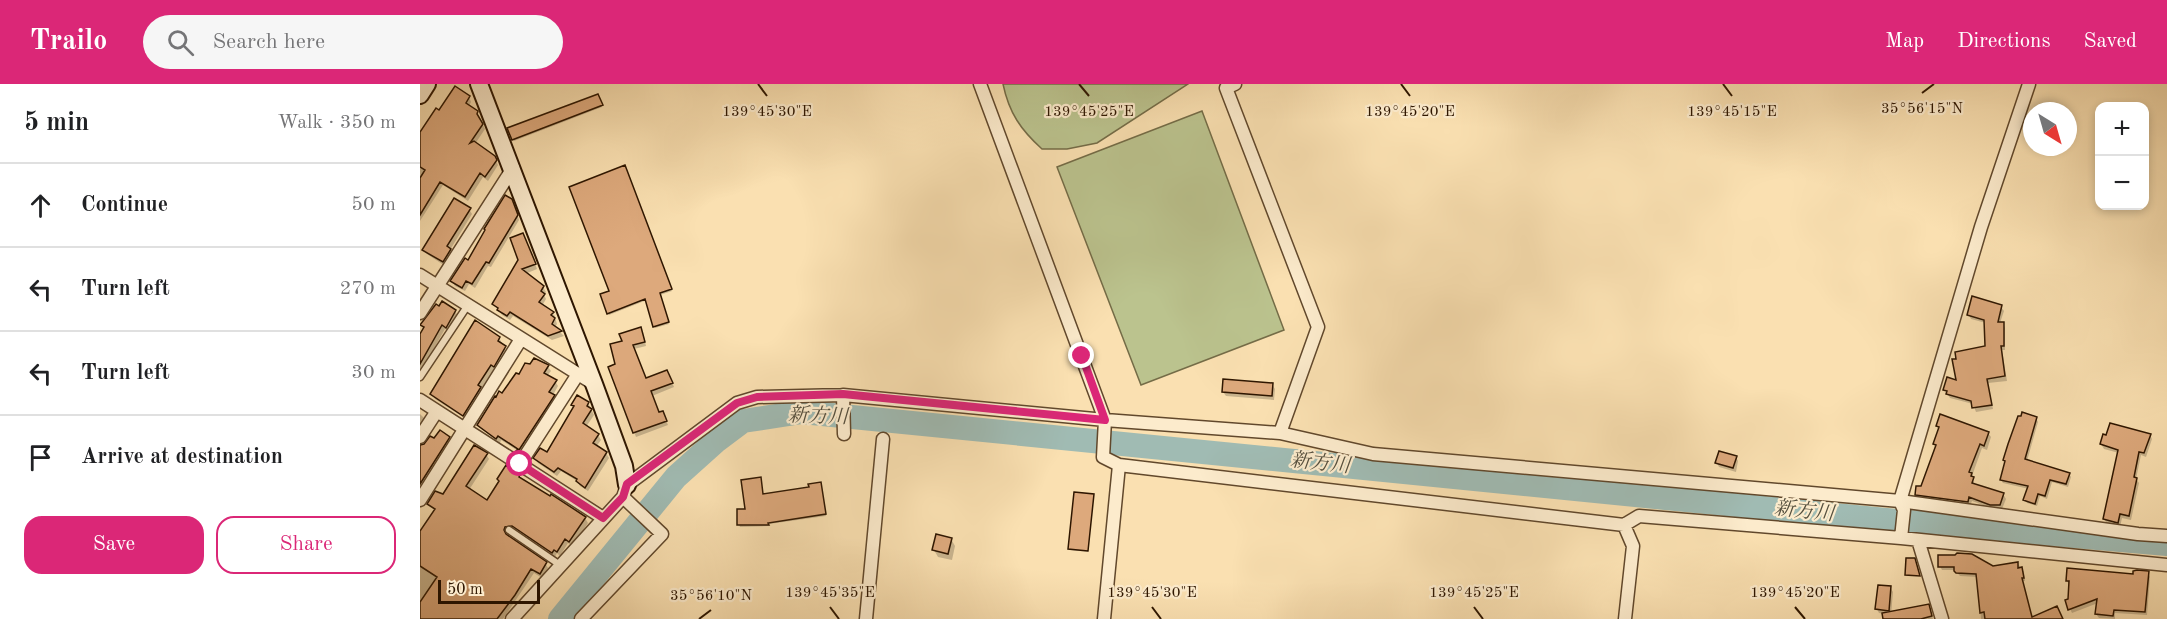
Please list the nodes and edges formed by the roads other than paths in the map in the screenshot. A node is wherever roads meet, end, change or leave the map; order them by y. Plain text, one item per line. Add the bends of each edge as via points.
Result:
1 (427, 84) edge
2 (479, 84) edge
3 (980, 84) edge
4 (1235, 84) edge
5 (2029, 84) edge
6 (420, 95) edge
7 (513, 168) junction
8 (420, 275) edge
9 (437, 286) junction
10 (468, 305) junction
11 (420, 313) edge
12 (521, 339) junction
13 (578, 374) junction
14 (420, 377) edge
15 (594, 384) junction
16 (843, 394) junction
17 (420, 400) edge
18 (437, 411) junction
19 (1105, 426) junction
20 (465, 429) junction
21 (1280, 433) junction
22 (844, 434) dead end
23 (420, 437) edge
24 (884, 440) dead end
25 (520, 464) junction
26 (1119, 465) junction
27 (625, 491) junction
28 (420, 500) edge
29 (1902, 506) junction
30 (603, 518) junction
31 (1624, 525) junction
32 (509, 530) dead end
33 (1901, 535) junction
34 (2167, 536) edge
35 (1918, 540) junction
36 (2167, 565) edge
37 (560, 566) junction
38 (512, 619) edge
39 (581, 619) edge
40 (866, 619) edge
41 (1104, 619) edge
42 (1625, 619) edge
43 (1942, 619) edge

1 - 6 street
2 - 7 street
3 - 19 street
4 - 21 street via 1226,88 1318,327
5 - 29 street via 1980,227
7 - 9 street
7 - 15 street
8 - 9 street
9 - 10 street
9 - 11 street
10 - 12 street
10 - 14 lane
12 - 13 street
12 - 20 street
13 - 15 street
13 - 25 street
15 - 27 street via 624,466
16 - 19 street
16 - 22 street
16 - 27 street via 757,397 737,403
17 - 18 street
18 - 20 street
18 - 23 street
19 - 21 street
19 - 26 street via 1103,457
20 - 25 street
20 - 28 street
21 - 29 street via 1384,456
24 - 40 street
25 - 30 street
26 - 31 street
26 - 41 street
27 - 30 street
27 - 39 street via 662,534
29 - 33 street
29 - 34 street
30 - 37 street
31 - 33 street via 1639,516
31 - 42 street via 1633,546
32 - 37 lane
33 - 35 street
35 - 36 street
35 - 43 street
37 - 38 street

